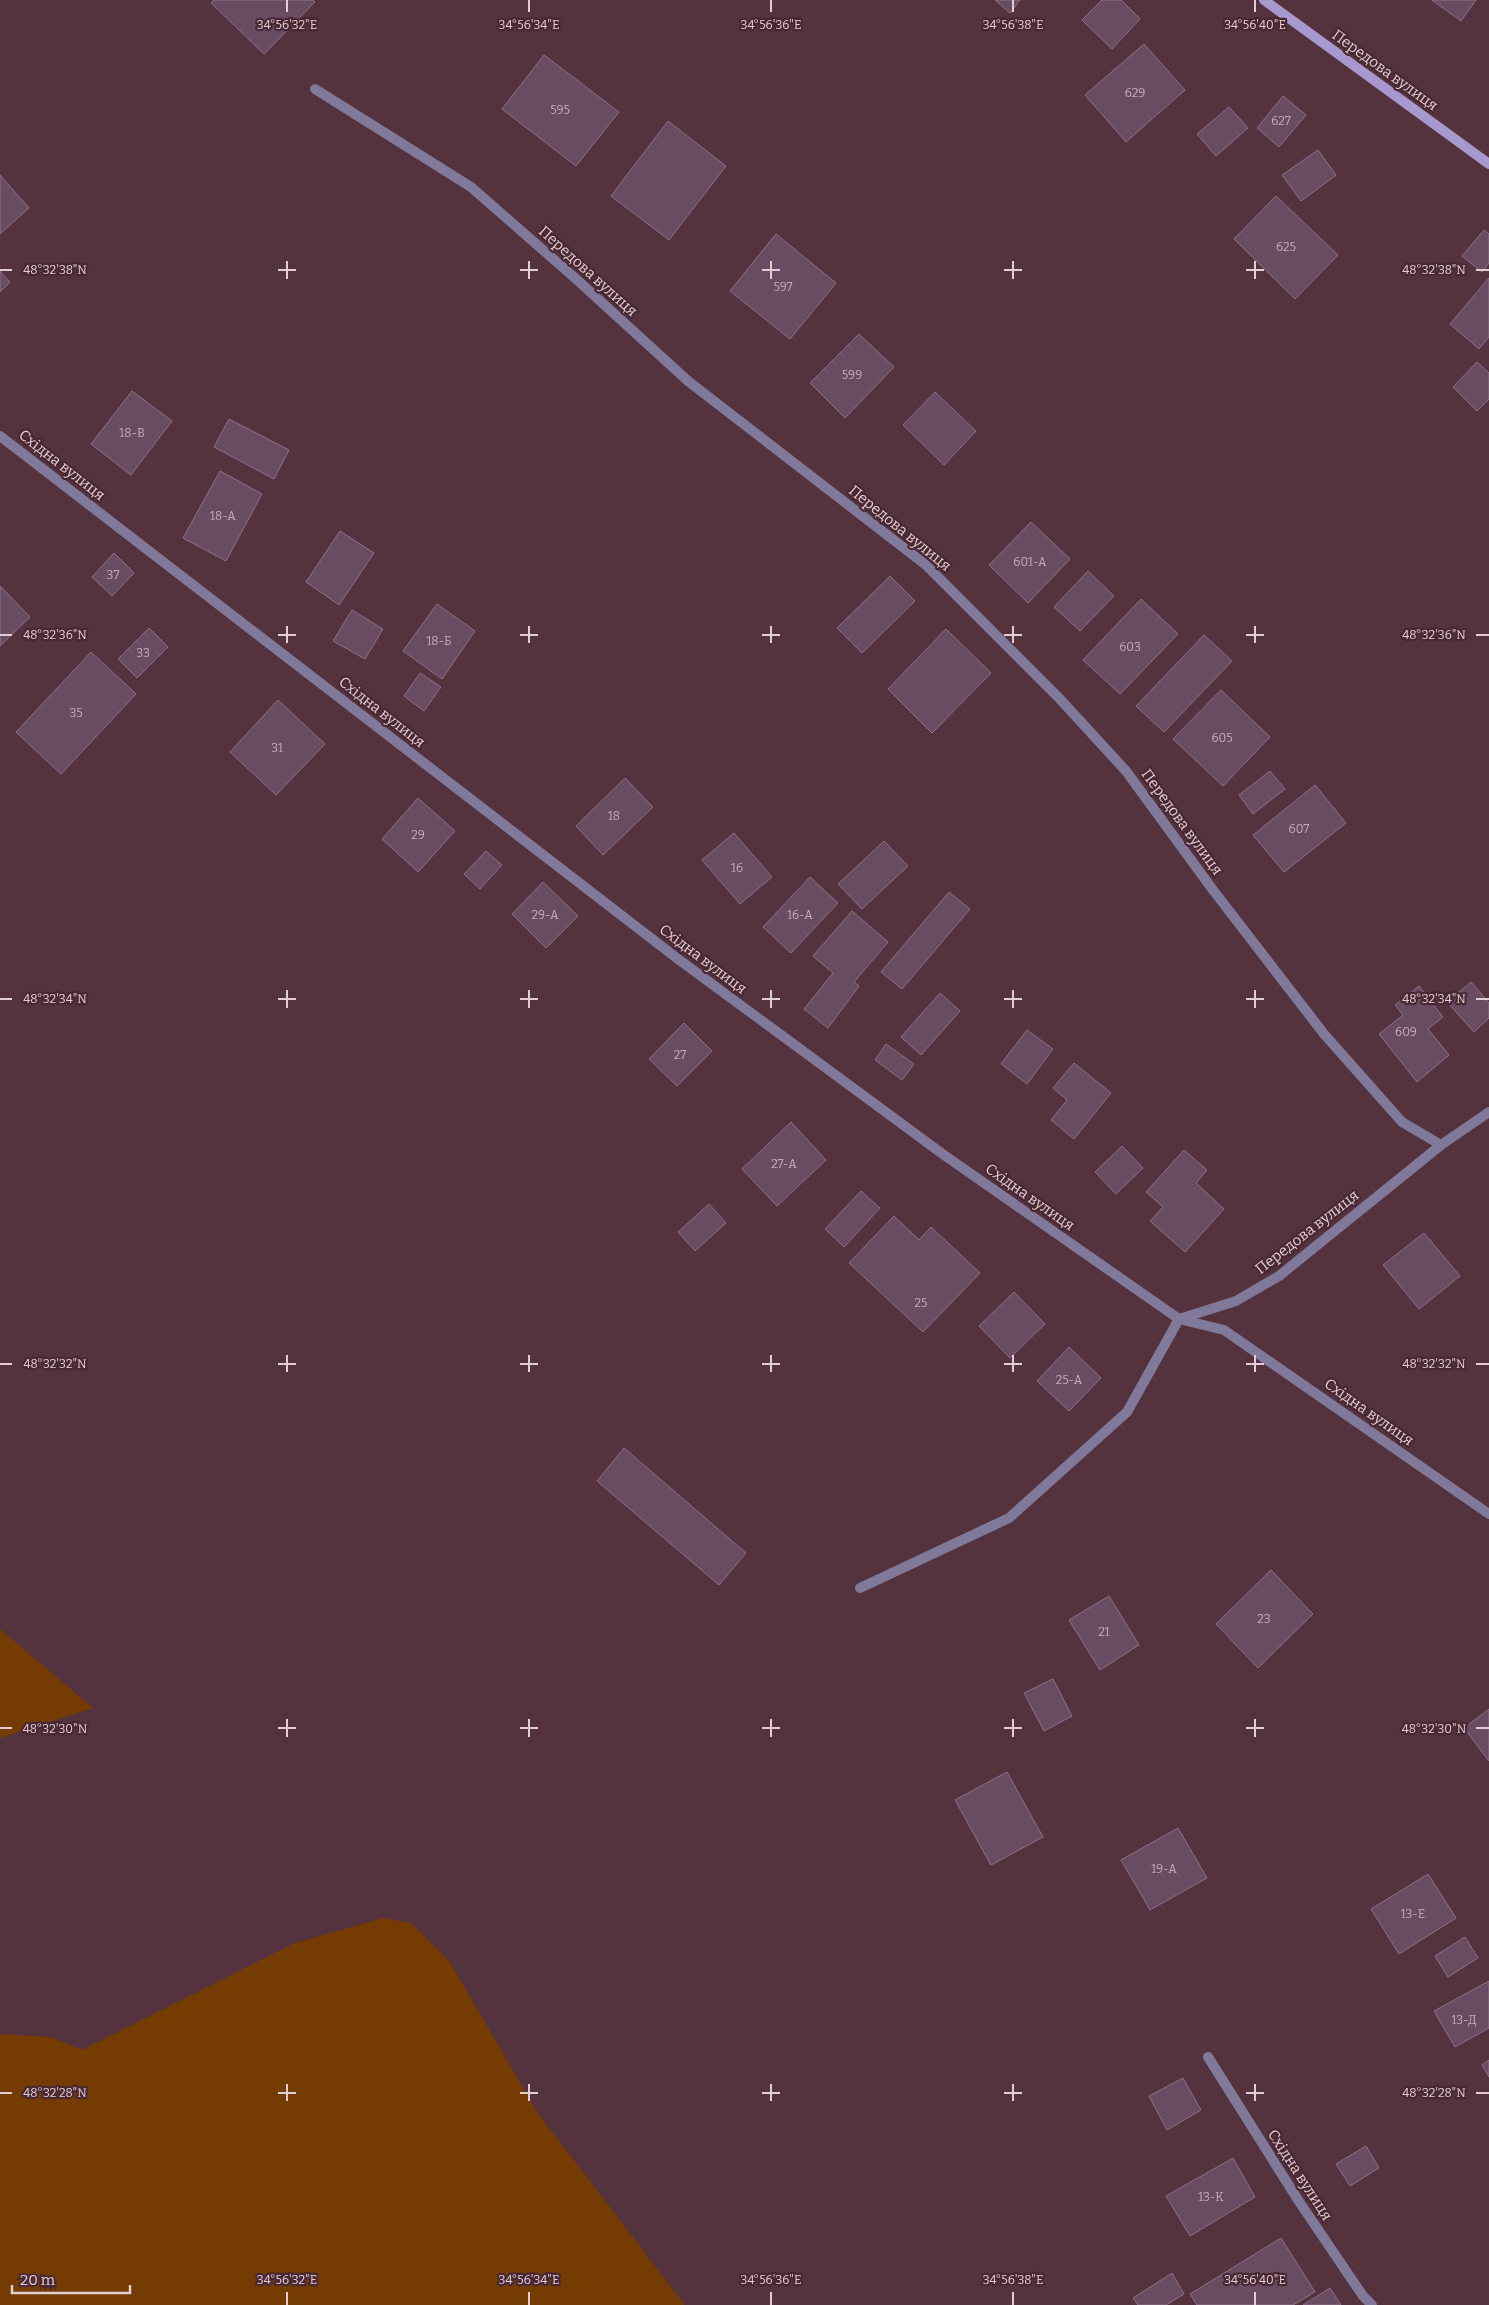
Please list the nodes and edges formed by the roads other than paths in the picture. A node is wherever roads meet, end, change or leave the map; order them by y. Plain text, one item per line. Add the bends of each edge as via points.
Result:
1 (1264, 0) edge
2 (316, 89) dead end
3 (1489, 164) edge
4 (0, 436) edge
5 (1489, 1112) edge
6 (1440, 1145) junction
7 (1179, 1319) junction
8 (1489, 1514) edge
9 (860, 1588) dead end
10 (1208, 2057) dead end
11 (1372, 2305) edge

1 - 3 street, Передова вулиця
2 - 6 street, Передова вулиця via 471,187 688,382 926,564 1126,770 1324,1034 1402,1122
4 - 7 street, Східна вулиця via 678,959 944,1155
5 - 6 street, Передова вулиця
6 - 7 street, Передова вулиця via 1279,1276 1236,1301
7 - 8 street, Східна вулиця via 1224,1330
7 - 9 street via 1127,1412 1009,1518
10 - 11 street, Східна вулиця via 1298,2200

